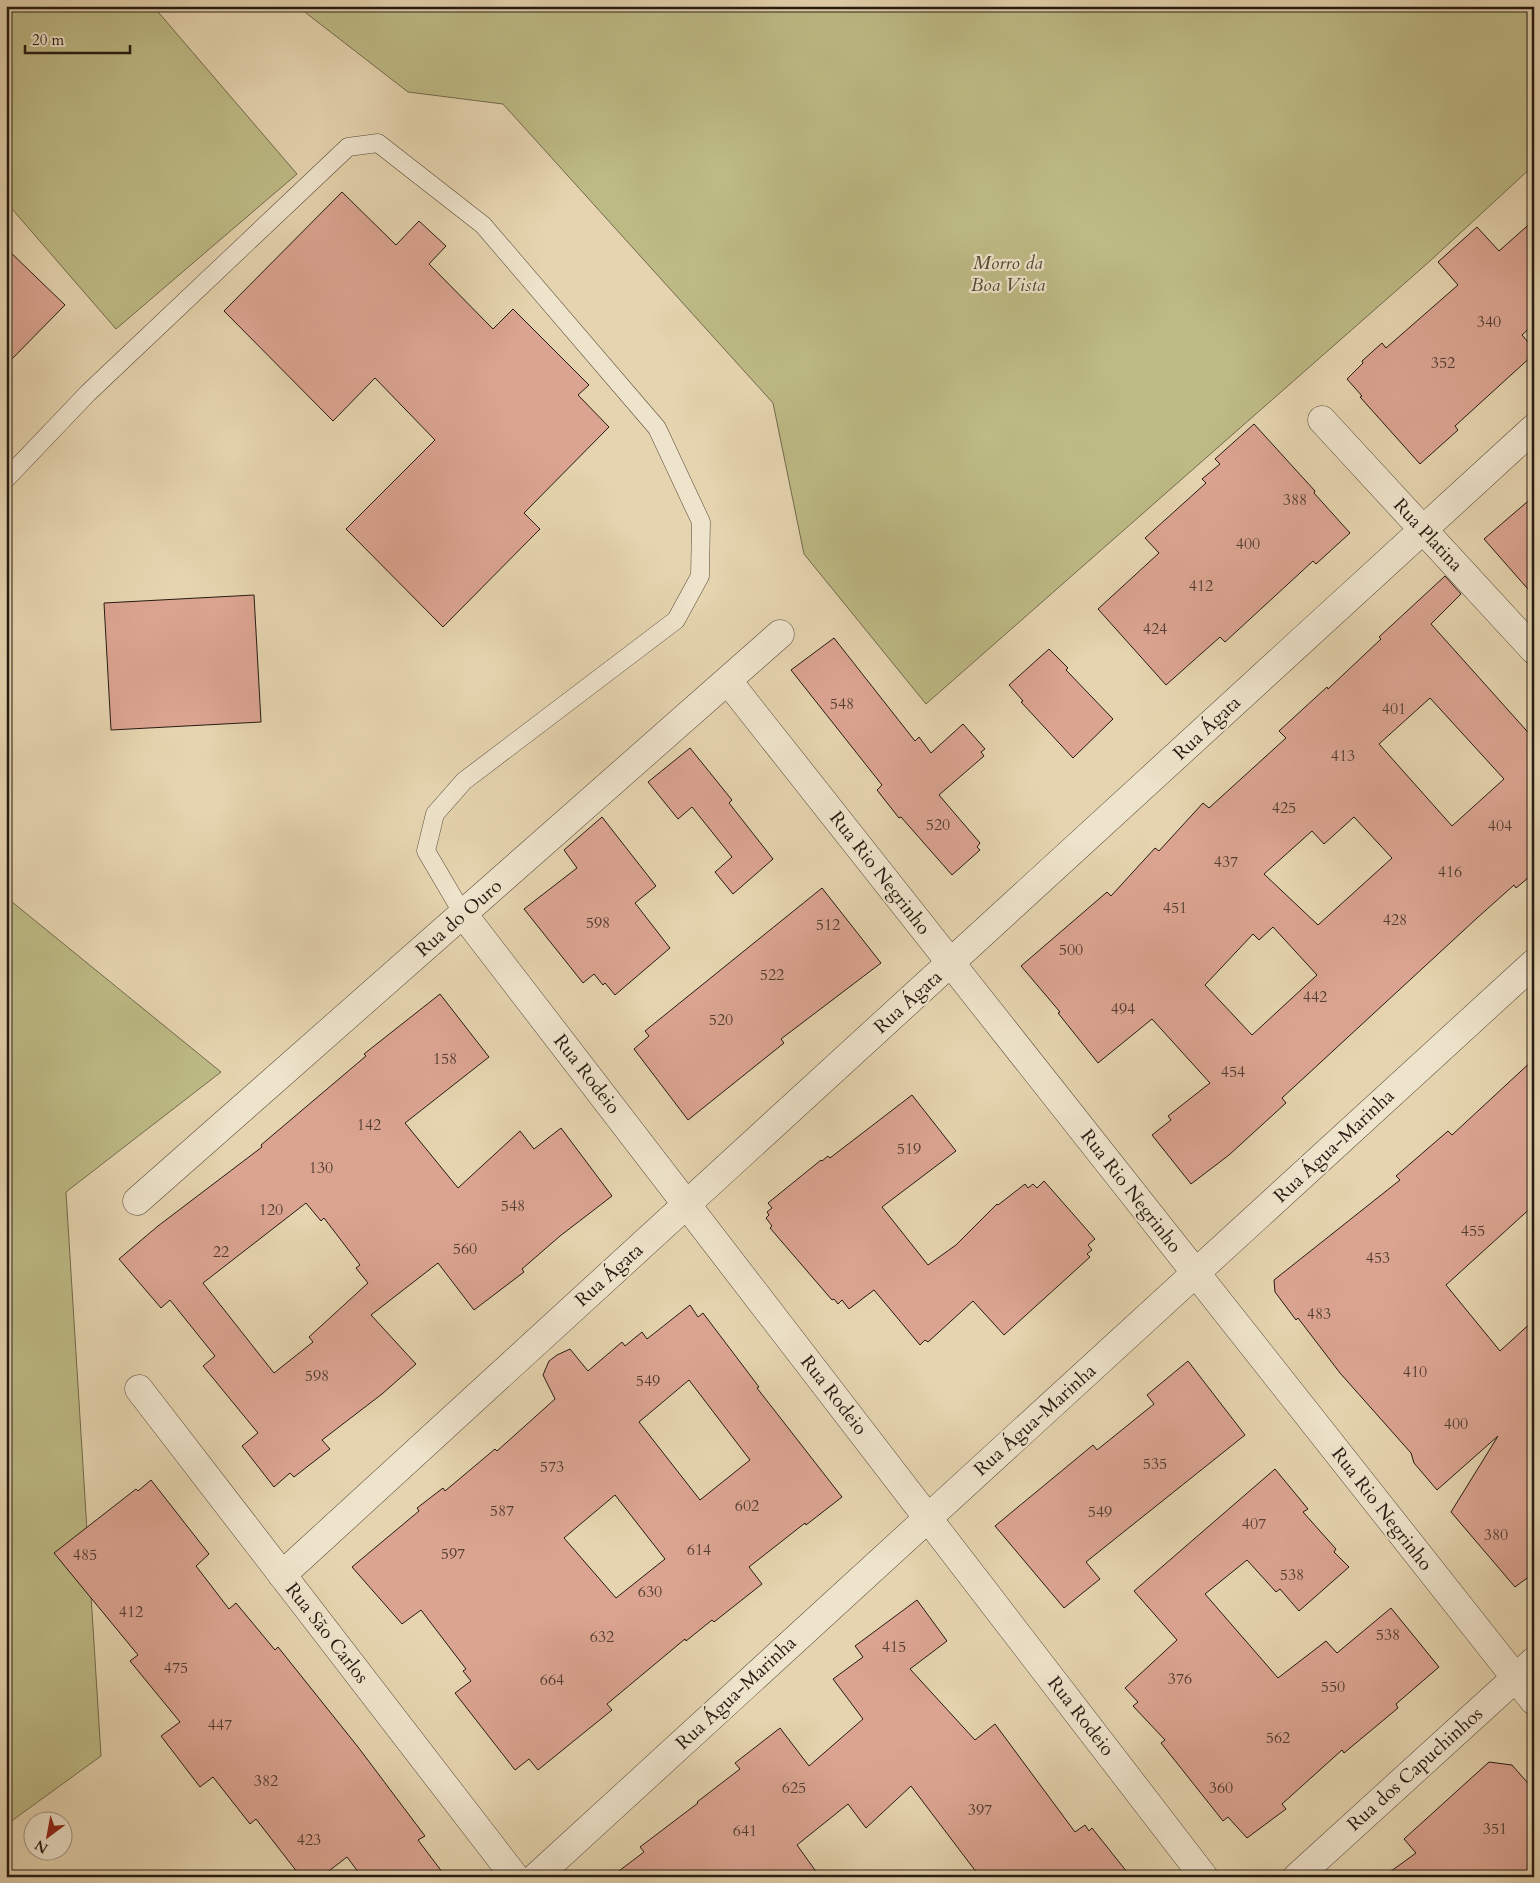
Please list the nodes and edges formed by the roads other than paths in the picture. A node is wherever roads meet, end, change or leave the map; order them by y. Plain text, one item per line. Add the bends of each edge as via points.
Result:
1 (1322, 420) dead end
2 (1534, 428) edge
3 (6, 479) edge
4 (1423, 530) junction
5 (780, 634) dead end
6 (1534, 650) edge
7 (728, 681) junction
8 (463, 914) junction
9 (951, 962) junction
10 (1534, 962) edge
11 (137, 1200) dead end
12 (686, 1204) junction
13 (1196, 1273) junction
14 (139, 1389) dead end
15 (928, 1518) junction
16 (282, 1575) junction
17 (1525, 1669) edge
18 (1534, 1701) edge
19 (515, 1877) edge
20 (536, 1877) edge
21 (1204, 1877) edge
22 (1297, 1877) edge

1 - 4 street, Rua Platina
2 - 4 street, Rua Ágata
3 - 8 lane via 88,393 348,146 378,143 483,225 658,428 701,522 700,576 676,620 464,781 434,814 426,851
4 - 6 street, Rua Platina
4 - 9 street, Rua Ágata
5 - 7 street, Rua do Ouro
7 - 8 street, Rua do Ouro
7 - 9 street, Rua Rio Negrinho
8 - 11 street, Rua do Ouro
8 - 12 street, Rua Rodeio
9 - 12 street, Rua Ágata
9 - 13 street, Rua Rio Negrinho
10 - 13 street, Rua Água-Marinha
12 - 15 street, Rua Rodeio
12 - 16 street, Rua Ágata
13 - 15 street, Rua Água-Marinha
13 - 17 street, Rua Rio Negrinho
14 - 16 street, Rua São Carlos
15 - 20 street, Rua Água-Marinha
15 - 21 street, Rua Rodeio
16 - 19 street, Rua São Carlos
17 - 18 street, Rua Rio Negrinho
17 - 22 street, Rua dos Capuchinhos

